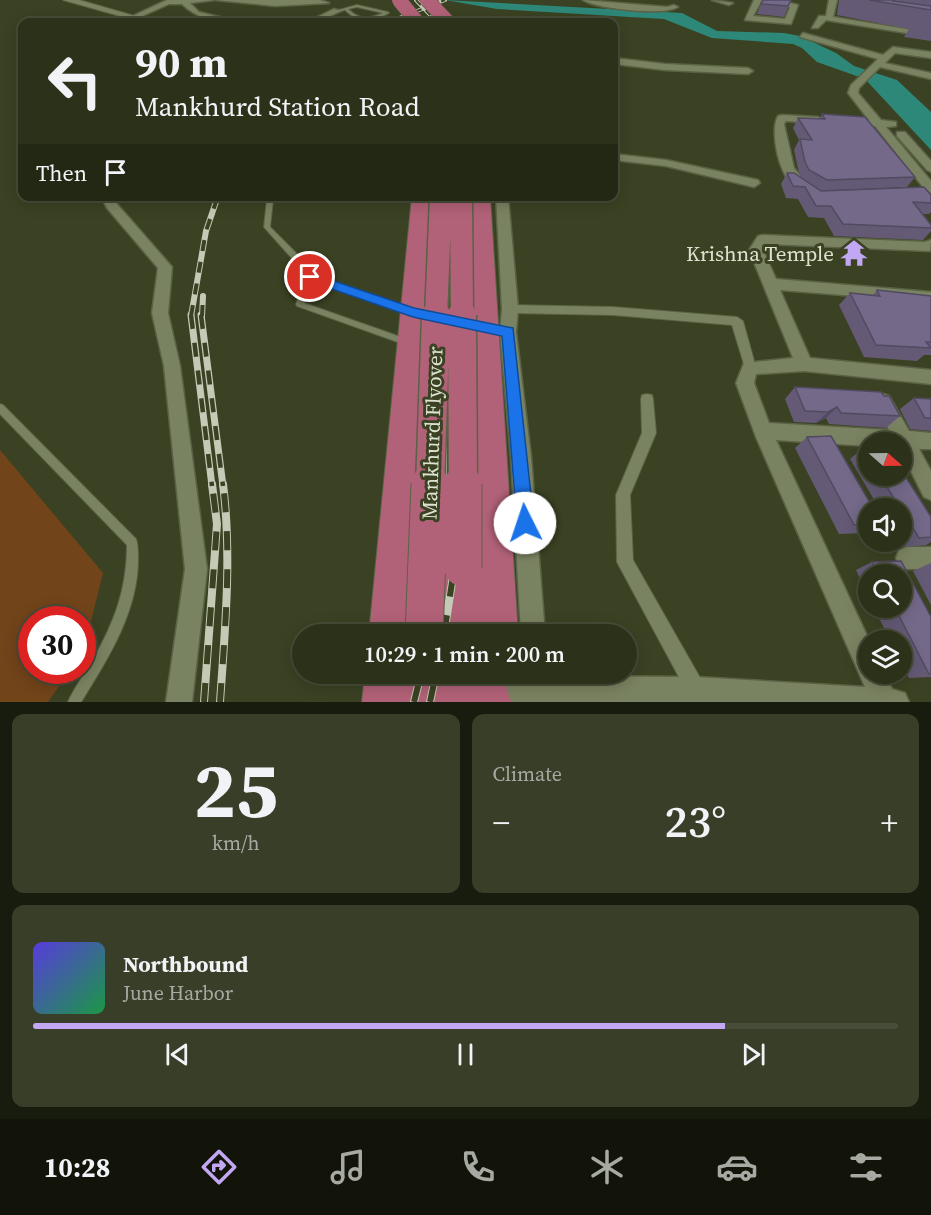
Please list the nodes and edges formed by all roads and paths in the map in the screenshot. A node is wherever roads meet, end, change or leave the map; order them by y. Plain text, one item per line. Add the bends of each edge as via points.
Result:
1 (153, 0) edge
2 (210, 0) edge
3 (220, 0) edge
4 (399, 0) edge
5 (410, 0) edge
6 (427, 0) edge
7 (441, 0) edge
8 (591, 0) edge
9 (716, 0) edge
10 (765, 0) edge
11 (184, 1) edge
12 (65, 2) edge
13 (168, 2) junction
14 (325, 3) dead end
15 (729, 3) dead end
16 (620, 4) dead end
17 (755, 5) edge
18 (674, 7) dead end
19 (347, 10) junction
20 (830, 10) edge
21 (842, 10) dead end
22 (337, 11) joint
23 (124, 18) edge
24 (135, 18) edge
25 (216, 18) edge
26 (320, 18) edge
27 (356, 18) edge
28 (373, 18) edge
29 (414, 18) edge
30 (427, 18) edge
31 (444, 18) edge
32 (457, 18) edge
33 (902, 24) junction
34 (815, 26) dead end
35 (931, 28) edge
36 (931, 34) edge
37 (803, 35) dead end
38 (931, 55) edge
39 (618, 61) edge
40 (880, 63) junction
41 (931, 69) edge
42 (748, 71) dead end
43 (931, 76) edge
44 (858, 83) junction
45 (868, 111) junction
46 (881, 111) junction
47 (879, 124) junction
48 (892, 124) junction
49 (891, 138) junction
50 (905, 138) junction
51 (618, 157) edge
52 (931, 168) edge
53 (754, 183) dead end
54 (927, 191) edge
55 (818, 197) edge
56 (109, 201) edge
57 (270, 201) edge
58 (422, 201) edge
59 (441, 201) edge
60 (461, 201) edge
61 (481, 201) edge
62 (502, 201) edge
63 (931, 244) edge
64 (310, 277) junction
65 (771, 284) junction
66 (931, 297) edge
67 (510, 309) junction
68 (413, 312) junction
69 (444, 319) dead end
70 (455, 321) dead end
71 (497, 329) junction
72 (411, 344) junction
73 (444, 350) dead end
74 (454, 351) dead end
75 (487, 357) junction
76 (804, 364) junction
77 (750, 368) junction
78 (931, 377) edge
79 (646, 399) dead end
80 (883, 400) edge
81 (0, 408) edge
82 (763, 431) junction
83 (900, 432) edge
84 (858, 436) edge
85 (912, 440) edge
86 (931, 441) edge
87 (912, 454) edge
88 (931, 490) edge
89 (907, 558) dead end
90 (931, 558) edge
91 (389, 624) edge
92 (424, 624) edge
93 (465, 624) edge
94 (499, 624) edge
95 (532, 624) edge
96 (858, 643) edge
97 (384, 684) edge
98 (423, 684) edge
99 (877, 684) edge
100 (502, 689) edge
101 (698, 696) edge
102 (74, 702) edge
103 (180, 702) edge
104 (383, 702) edge
105 (422, 702) edge
106 (885, 702) edge
107 (896, 702) edge

1 - 13 street
2 - 11 street
3 - 14 street
4 - 29 highway, bridge
5 - 30 highway
6 - 31 highway, bridge
7 - 32 highway
8 - 16 street
8 - 18 street via 614,6
9 - 15 street
10 - 17 street via 794,5 788,22 748,18
11 - 13 street
11 - 25 street via 196,14
12 - 23 street
13 - 24 street
19 - 22 lane
19 - 27 lane
19 - 28 lane via 357,6 387,13
20 - 21 street
20 - 33 street
20 - 34 street
22 - 26 street
33 - 35 street
33 - 36 street
37 - 40 street
38 - 40 street via 899,49
39 - 42 street
40 - 41 street
40 - 43 street
40 - 44 street
44 - 45 street via 853,93
44 - 46 street
45 - 46 street
45 - 47 street
46 - 48 street
47 - 48 street
47 - 49 street
47 - 55 street via 782,118 779,124 791,176 796,184
48 - 50 street
49 - 50 street
49 - 54 street
50 - 52 street
51 - 53 street via 666,163
56 - 103 street via 165,267 159,313 172,366 196,569
57 - 64 lane via 267,227
58 - 68 highway
59 - 92 highway, Mankhurd Flyover, bridge
60 - 93 highway, Mankhurd Flyover, bridge
61 - 71 highway
62 - 67 street
63 - 65 street via 930,247 763,238 756,250
64 - 68 lane
64 - 72 lane via 300,304
65 - 66 street
65 - 76 street
67 - 71 street
67 - 77 street via 613,311 737,321
68 - 69 lane
68 - 72 highway
70 - 71 lane
71 - 75 highway
71 - 95 street via 521,456
72 - 73 lane
72 - 91 highway
74 - 75 lane
75 - 94 highway
76 - 77 street
76 - 78 street
77 - 82 street via 745,384
79 - 101 street via 649,433 623,495 625,562
80 - 83 street
81 - 102 lane via 132,543 135,567 123,610 104,654
82 - 84 street
82 - 96 street
85 - 86 street
87 - 88 street
89 - 90 street
97 - 104 highway
98 - 105 highway
99 - 106 street
100 - 101 street
101 - 106 street
106 - 107 street

